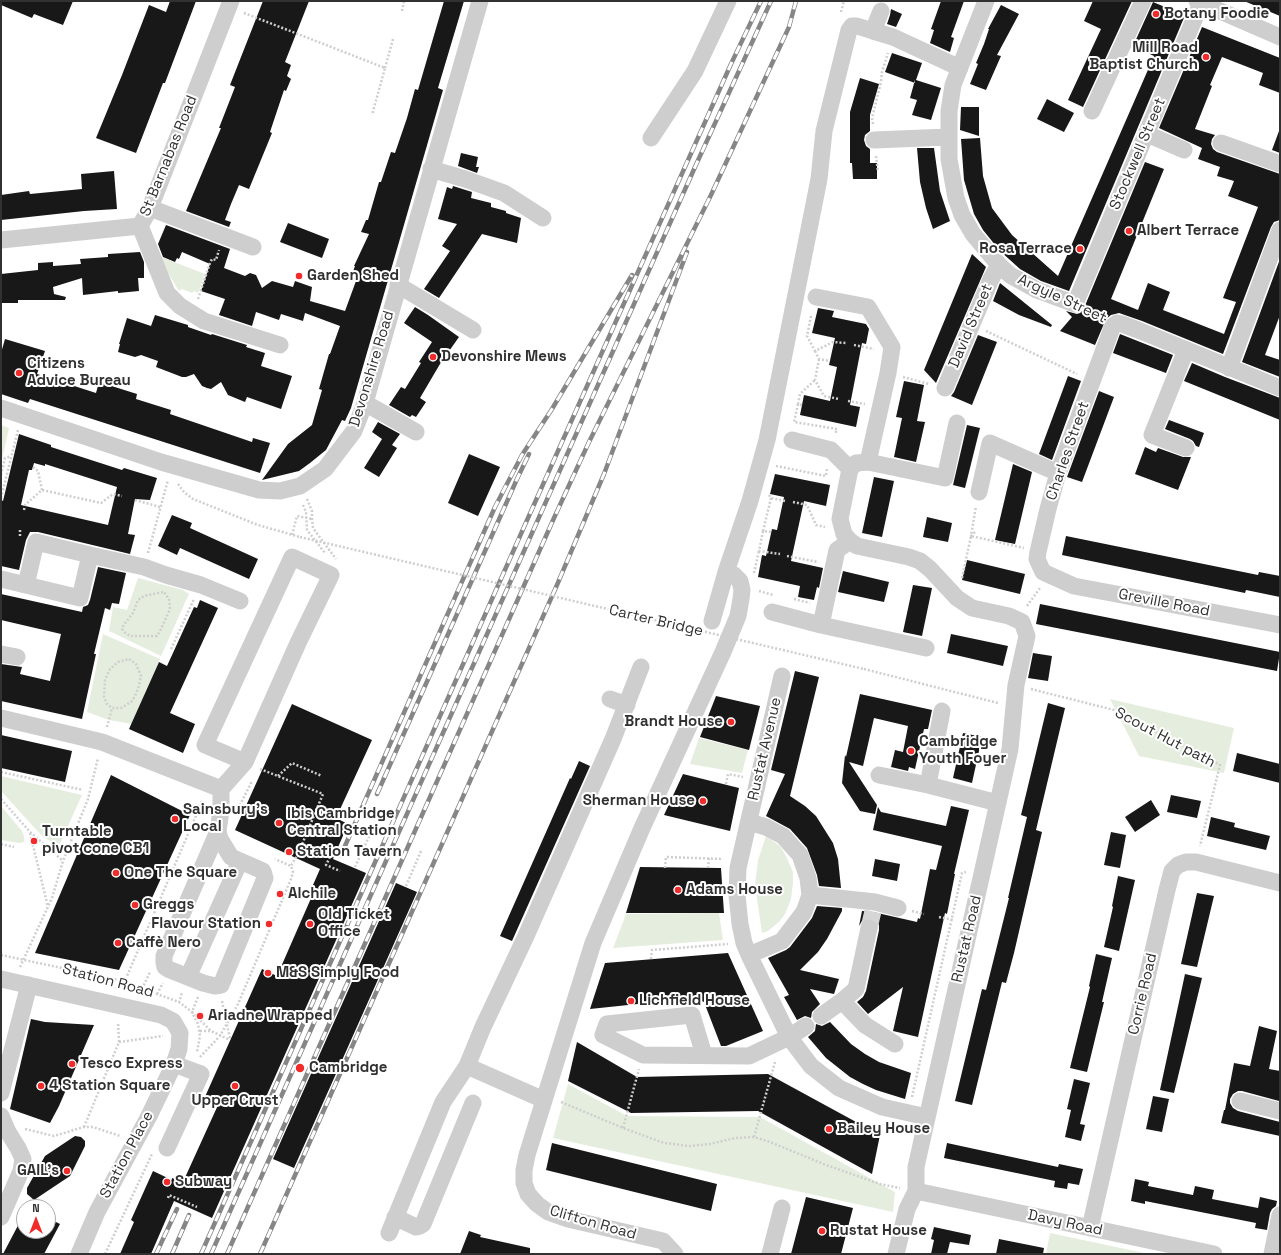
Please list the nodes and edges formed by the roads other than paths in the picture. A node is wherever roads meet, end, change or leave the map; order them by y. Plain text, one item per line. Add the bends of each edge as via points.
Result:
1 (480, 1) edge
2 (728, 1) edge
3 (986, 1) edge
4 (1143, 1) edge
5 (1199, 2) edge
6 (230, 4) edge
7 (881, 11) dead end
8 (873, 31) junction
9 (1280, 37) edge
10 (960, 68) junction
11 (1092, 111) dead end
12 (1147, 134) junction
13 (948, 137) junction
14 (651, 138) dead end
15 (874, 140) road end
16 (1221, 143) dead end
17 (1184, 150) dead end
18 (1280, 164) edge
19 (431, 168) junction
20 (150, 208) junction
21 (543, 218) dead end
22 (140, 226) junction
23 (1280, 230) edge
24 (1, 240) edge
25 (252, 247) dead end
26 (999, 265) junction
27 (398, 285) junction
28 (816, 297) dead end
29 (1075, 304) joint
30 (1114, 325) joint
31 (473, 330) dead end
32 (280, 345) dead end
33 (1186, 350) junction
34 (1230, 368) junction
35 (945, 388) road end
36 (1280, 388) edge
37 (365, 403) junction
38 (1, 408) edge
39 (958, 423) dead end
40 (416, 432) dead end
41 (792, 440) dead end
42 (1186, 448) dead end
43 (868, 462) junction
44 (850, 469) junction
45 (1058, 473) junction
46 (979, 492) road end
47 (845, 534) junction
48 (90, 555) junction
49 (726, 572) junction
50 (1049, 576) joint
51 (1, 579) edge
52 (26, 585) junction
53 (240, 601) dead end
54 (772, 612) dead end
55 (712, 621) dead end
56 (821, 625) junction
57 (1280, 625) edge
58 (926, 648) dead end
59 (641, 667) dead end
60 (782, 676) dead end
61 (610, 699) dead end
62 (626, 705) junction
63 (942, 711) dead end
64 (1, 718) edge
65 (245, 762) junction
66 (879, 775) dead end
67 (928, 785) junction
68 (221, 789) junction
69 (998, 803) junction
70 (749, 822) junction
71 (218, 831) junction
72 (208, 856) junction
73 (236, 859) junction
74 (1280, 882) edge
75 (810, 896) junction
76 (898, 908) dead end
77 (869, 928) tunnel mouth
78 (746, 949) junction
79 (188, 977) junction
80 (14, 982) edge
81 (842, 1001) junction
82 (821, 1016) dead end
83 (806, 1026) dead end
84 (180, 1033) joint
85 (789, 1037) junction
86 (895, 1044) dead end
87 (704, 1056) junction
88 (174, 1064) junction
89 (467, 1066) junction
90 (1, 1093) edge
91 (544, 1100) junction
92 (1240, 1101) dead end
93 (473, 1103) dead end
94 (1280, 1110) edge
95 (926, 1117) junction
96 (2, 1120) edge
97 (167, 1148) dead end
98 (916, 1191) junction
99 (782, 1208) dead end
100 (1280, 1215) edge
101 (1, 1217) edge
102 (395, 1217) junction
103 (1090, 1228) junction
104 (389, 1233) dead end
105 (79, 1254) edge
106 (675, 1254) edge
107 (770, 1254) edge
108 (896, 1254) edge
109 (1214, 1254) edge
110 (1272, 1254) edge

1 - 19 street, Devonshire Road
2 - 14 street via 695,71
3 - 10 street, Argyle Street
4 - 11 street
5 - 9 street
5 - 12 street, Stockwell Street
6 - 20 street, St Barnabas Road
7 - 8 street
8 - 10 street via 893,37
8 - 49 street via 857,26 852,26 850,30 824,131 819,179 768,440
10 - 13 street, Argyle Street via 949,111
12 - 17 street
12 - 29 street, Stockwell Street
13 - 15 street
13 - 26 street, Argyle Street via 952,182 962,215 973,234
16 - 18 street
19 - 21 street via 504,193
19 - 27 street, Devonshire Road
20 - 22 street, St Barnabas Road
20 - 25 street
22 - 24 street, St Barnabas Road
22 - 32 street via 167,292 180,306 204,321
23 - 34 street
26 - 29 street, Argyle Street via 1010,275 1037,290
26 - 35 street, David Street
27 - 31 street
27 - 37 street, Devonshire Road
28 - 43 street via 868,307 892,347
30 - 33 street, Argyle Street via 1122,324
30 - 45 street, Charles Street
33 - 34 street, Argyle Street
33 - 42 street via 1152,435
34 - 36 street, Argyle Street
37 - 38 street, Devonshire Road via 354,431 325,469 300,486 280,491 259,490 161,462
37 - 40 street
39 - 43 street via 945,478
41 - 44 street via 831,450
43 - 44 street via 856,462
44 - 47 street via 840,519
45 - 46 street via 990,443
45 - 50 street, Charles Street via 1037,559 1043,572
47 - 56 street via 837,550
47 - 69 street, Rustat Road via 857,546 920,561 957,598 972,608 1009,616 1022,622 1027,636 1016,685 1010,749
48 - 52 street via 80,598
48 - 52 street via 36,542
48 - 53 street via 144,566
49 - 55 street
49 - 91 street, Clifton Road via 740,581 742,590 738,616 593,943
50 - 57 street, Greville Road via 1074,586
51 - 52 street
54 - 56 street
56 - 58 street
59 - 62 street
60 - 70 street, Rustat Avenue
61 - 62 street
62 - 89 street
63 - 67 street
64 - 68 street via 102,742
65 - 65 street via 205,746 292,557 331,575
65 - 68 street
66 - 67 street
67 - 69 street
68 - 71 street
69 - 95 street, Rustat Road
70 - 75 street, Rustat Avenue via 783,836 800,855 808,878
70 - 78 street, Rustat Avenue via 738,868 736,895
71 - 72 street
71 - 73 street via 220,839
72 - 73 street
72 - 79 street via 164,956 165,967
73 - 79 street
73 - 79 street via 263,871 265,878 221,985 208,985
74 - 103 street, Corrie Road via 1196,862 1186,862 1172,871
75 - 76 street via 874,907
75 - 78 street via 804,912 782,942
77 - 81 street via 856,989
78 - 85 street, Rustat Avenue
80 - 84 street, Station Road via 161,1015 173,1021
80 - 90 street
81 - 82 street
81 - 86 street via 865,1025
83 - 85 street
84 - 88 street, Station Place via 179,1049
85 - 87 street via 750,1056
85 - 95 street, Rustat Avenue via 811,1066 839,1088 882,1107
87 - 87 street via 643,1055 603,1035 607,1024 692,1015
88 - 97 street via 201,1074
88 - 105 street, Station Place via 95,1217
89 - 91 street
89 - 102 street via 443,1102
91 - 106 street, Clifton Road via 524,1170 524,1183 528,1194 548,1212 663,1242
92 - 94 street
93 - 102 street via 423,1224 416,1227
95 - 98 street, Rustat Road via 916,1167
96 - 101 street via 23,1159 21,1171
98 - 103 street, Davy Road
98 - 108 street, Rustat Road via 907,1209
99 - 107 street
100 - 110 street
102 - 104 street
103 - 109 street, Davy Road

